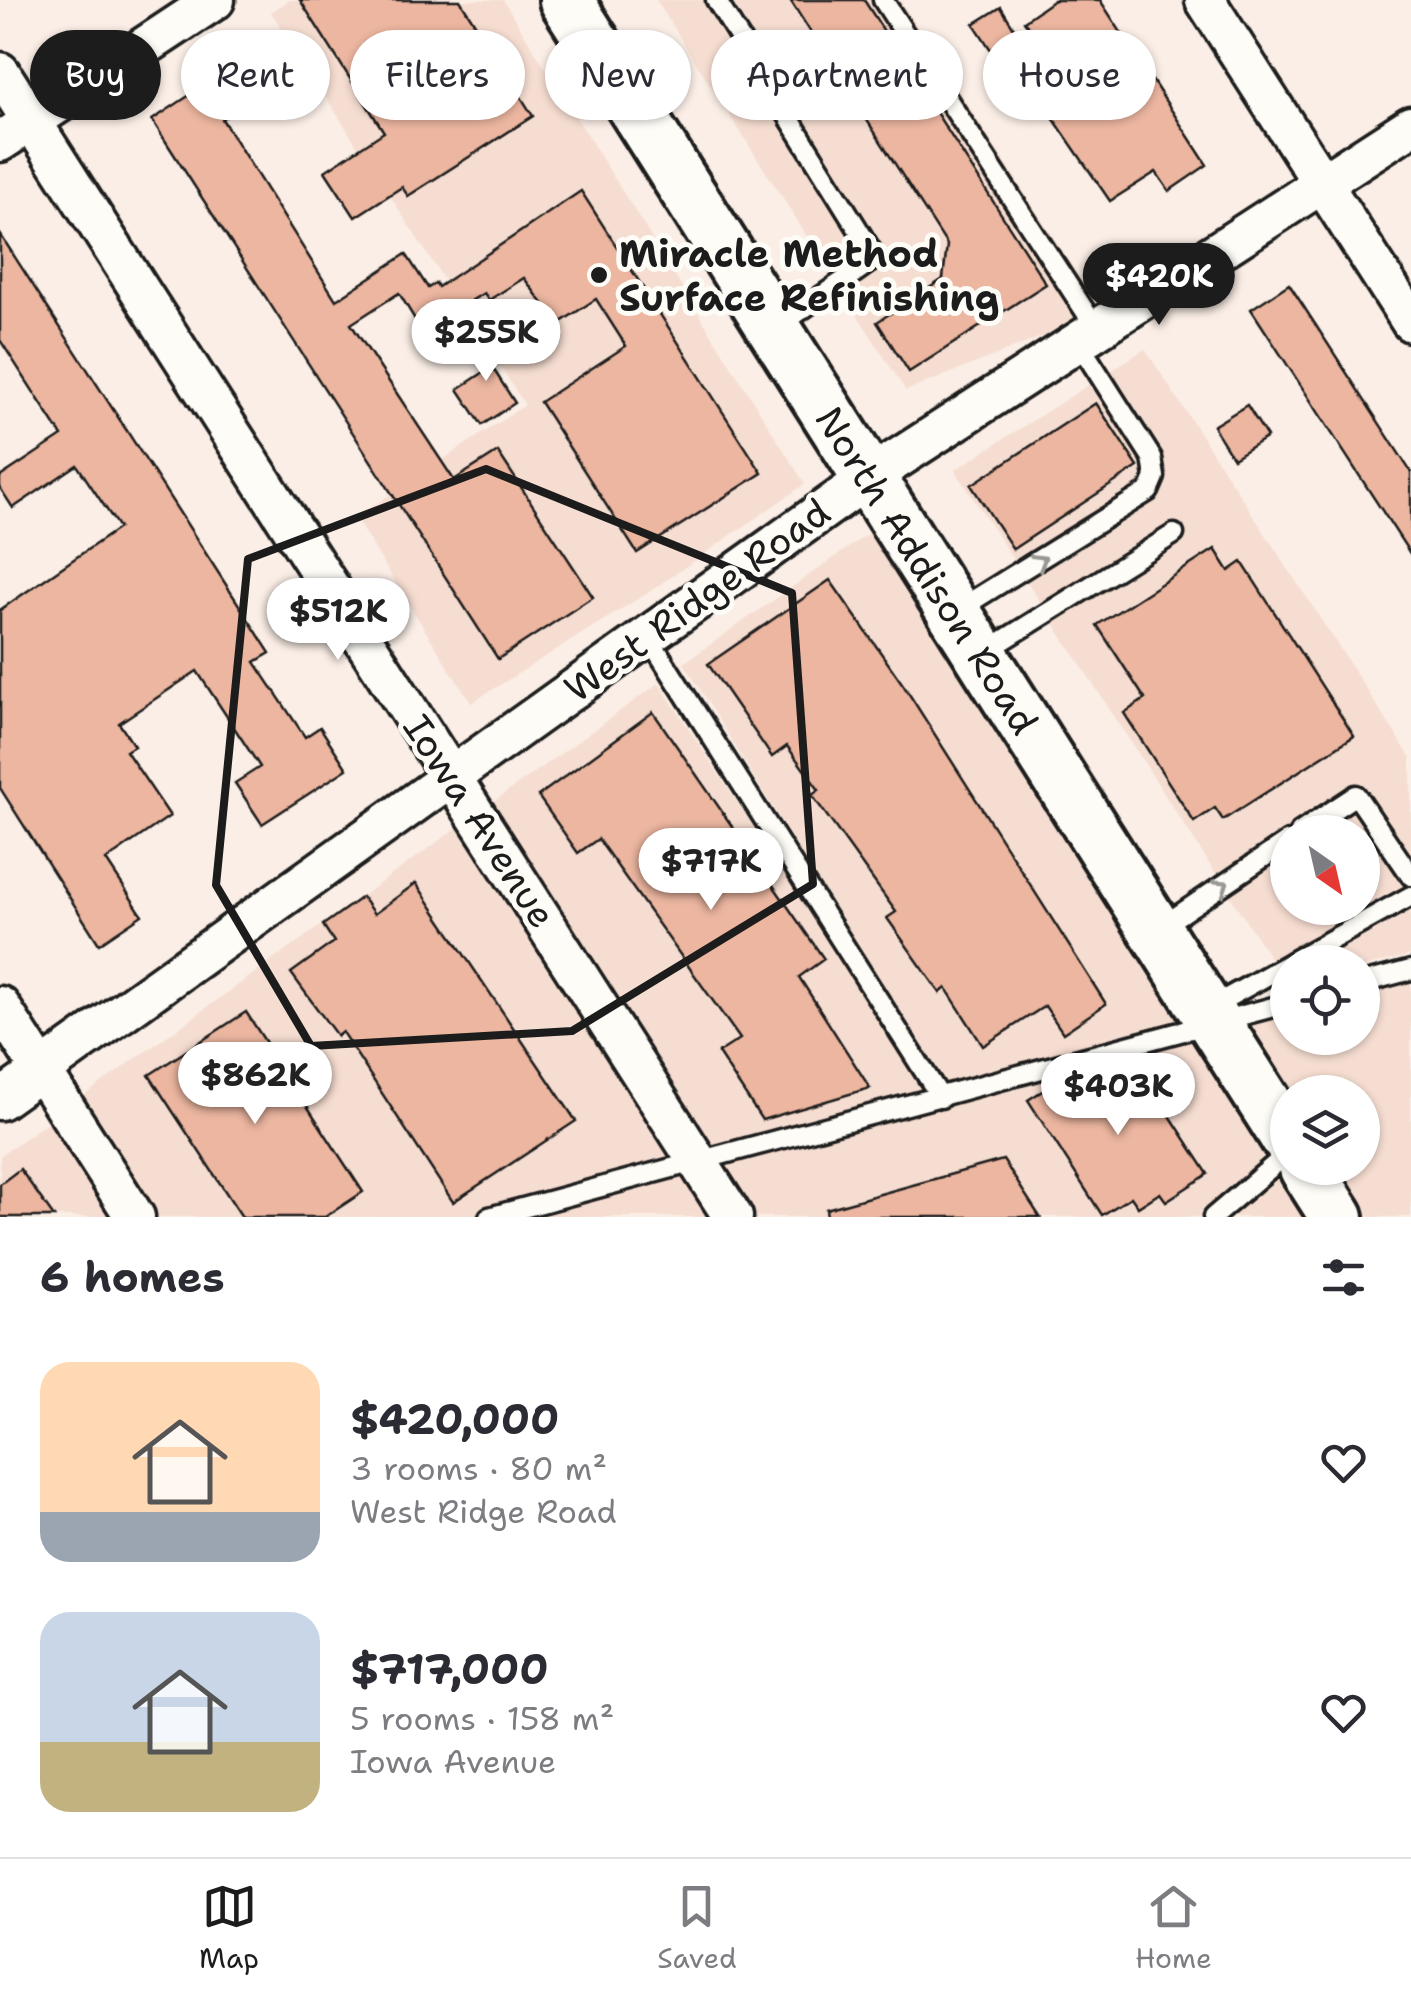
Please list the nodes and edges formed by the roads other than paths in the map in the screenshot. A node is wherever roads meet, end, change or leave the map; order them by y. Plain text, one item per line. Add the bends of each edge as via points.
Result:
1 (216, 0) edge
2 (716, 0) edge
3 (883, 0) edge
4 (1205, 0) edge
5 (569, 1) edge
6 (0, 72) edge
7 (32, 121) junction
8 (1411, 126) edge
9 (0, 142) edge
10 (1322, 183) junction
11 (1411, 322) edge
12 (776, 328) junction
13 (1087, 334) junction
14 (872, 476) junction
15 (1174, 534) dead end
16 (969, 632) junction
17 (646, 635) junction
18 (451, 777) junction
19 (1326, 815) edge
20 (1370, 815) edge
21 (1380, 830) edge
22 (1270, 853) edge
23 (1411, 876) edge
24 (1411, 896) edge
25 (1156, 930) junction
26 (1322, 945) edge
27 (1411, 970) edge
28 (1270, 976) edge
29 (1380, 978) edge
30 (0, 1006) edge
31 (1270, 1006) edge
32 (1210, 1016) junction
33 (41, 1070) junction
34 (941, 1098) junction
35 (0, 1100) edge
36 (1270, 1111) edge
37 (697, 1161) junction
38 (1270, 1169) edge
39 (1316, 1185) edge
40 (135, 1217) edge
41 (489, 1217) edge
42 (733, 1217) edge
43 (1214, 1217) edge
44 (1336, 1217) edge

1 - 7 street
2 - 12 lane via 876,258
3 - 13 lane
4 - 10 street
5 - 12 street, North Addison Road
6 - 7 street, Iowa Avenue
7 - 9 street
7 - 18 street, Iowa Avenue
8 - 10 street, West Ridge Road
10 - 11 street
10 - 13 street, West Ridge Road
12 - 14 street, North Addison Road
13 - 14 street, West Ridge Road
16 -> 13 lane via 1148,491 1155,477 1152,458
14 - 16 street, North Addison Road
14 - 17 street, West Ridge Road
15 - 16 lane
16 - 25 street, North Addison Road
17 - 18 street, West Ridge Road
17 - 34 lane
18 - 33 street, West Ridge Road
18 - 37 street, Iowa Avenue
19 - 20 lane via 1356,795
21 - 23 lane
25 -> 22 lane
24 - 26 lane
25 - 32 street, North Addison Road
27 - 29 lane
28 - 32 lane
30 - 33 street
31 - 32 lane
32 - 34 lane
32 - 36 street, North Addison Road
33 - 35 street, West Ridge Road
33 - 40 street
34 - 37 lane
37 - 41 lane
37 - 42 street, Iowa Avenue
38 - 43 lane
39 - 44 street

